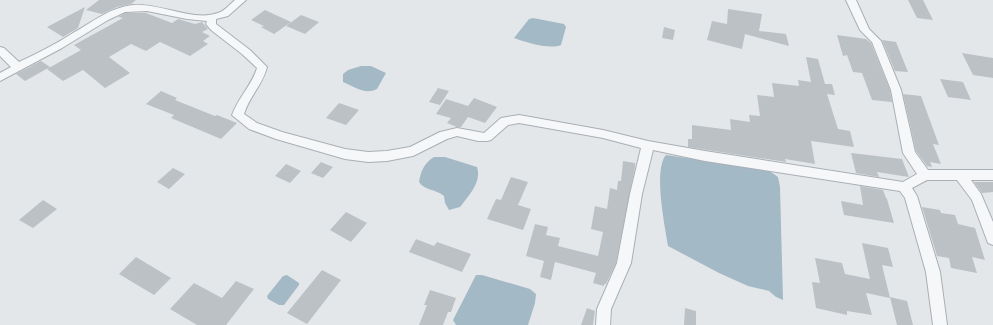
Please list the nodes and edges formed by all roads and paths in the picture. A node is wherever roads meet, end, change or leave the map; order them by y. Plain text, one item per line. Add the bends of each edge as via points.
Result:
1 (242, 0) edge
2 (851, 0) edge
3 (212, 17) junction
4 (0, 50) edge
5 (18, 67) junction
6 (0, 77) edge
7 (648, 145) junction
8 (925, 175) junction
9 (993, 175) edge
10 (961, 176) junction
11 (904, 187) junction
12 (993, 239) edge
13 (603, 325) edge
14 (940, 325) edge

1 - 3 street via 224,14
2 - 8 street via 865,30 876,41 896,90 909,153
3 - 5 street via 142,8 124,9
3 - 7 street via 211,24 214,28 262,67 260,77 240,104 238,115 253,126 280,136 345,154 387,156 413,151 444,135 456,132 478,137 487,136 505,121 519,118
4 - 5 street
5 - 6 street
7 - 11 street
7 - 13 street via 624,263 604,309
8 - 10 street
8 - 11 street
9 - 10 street
10 - 12 street via 977,198
11 - 14 street via 911,196 933,272

